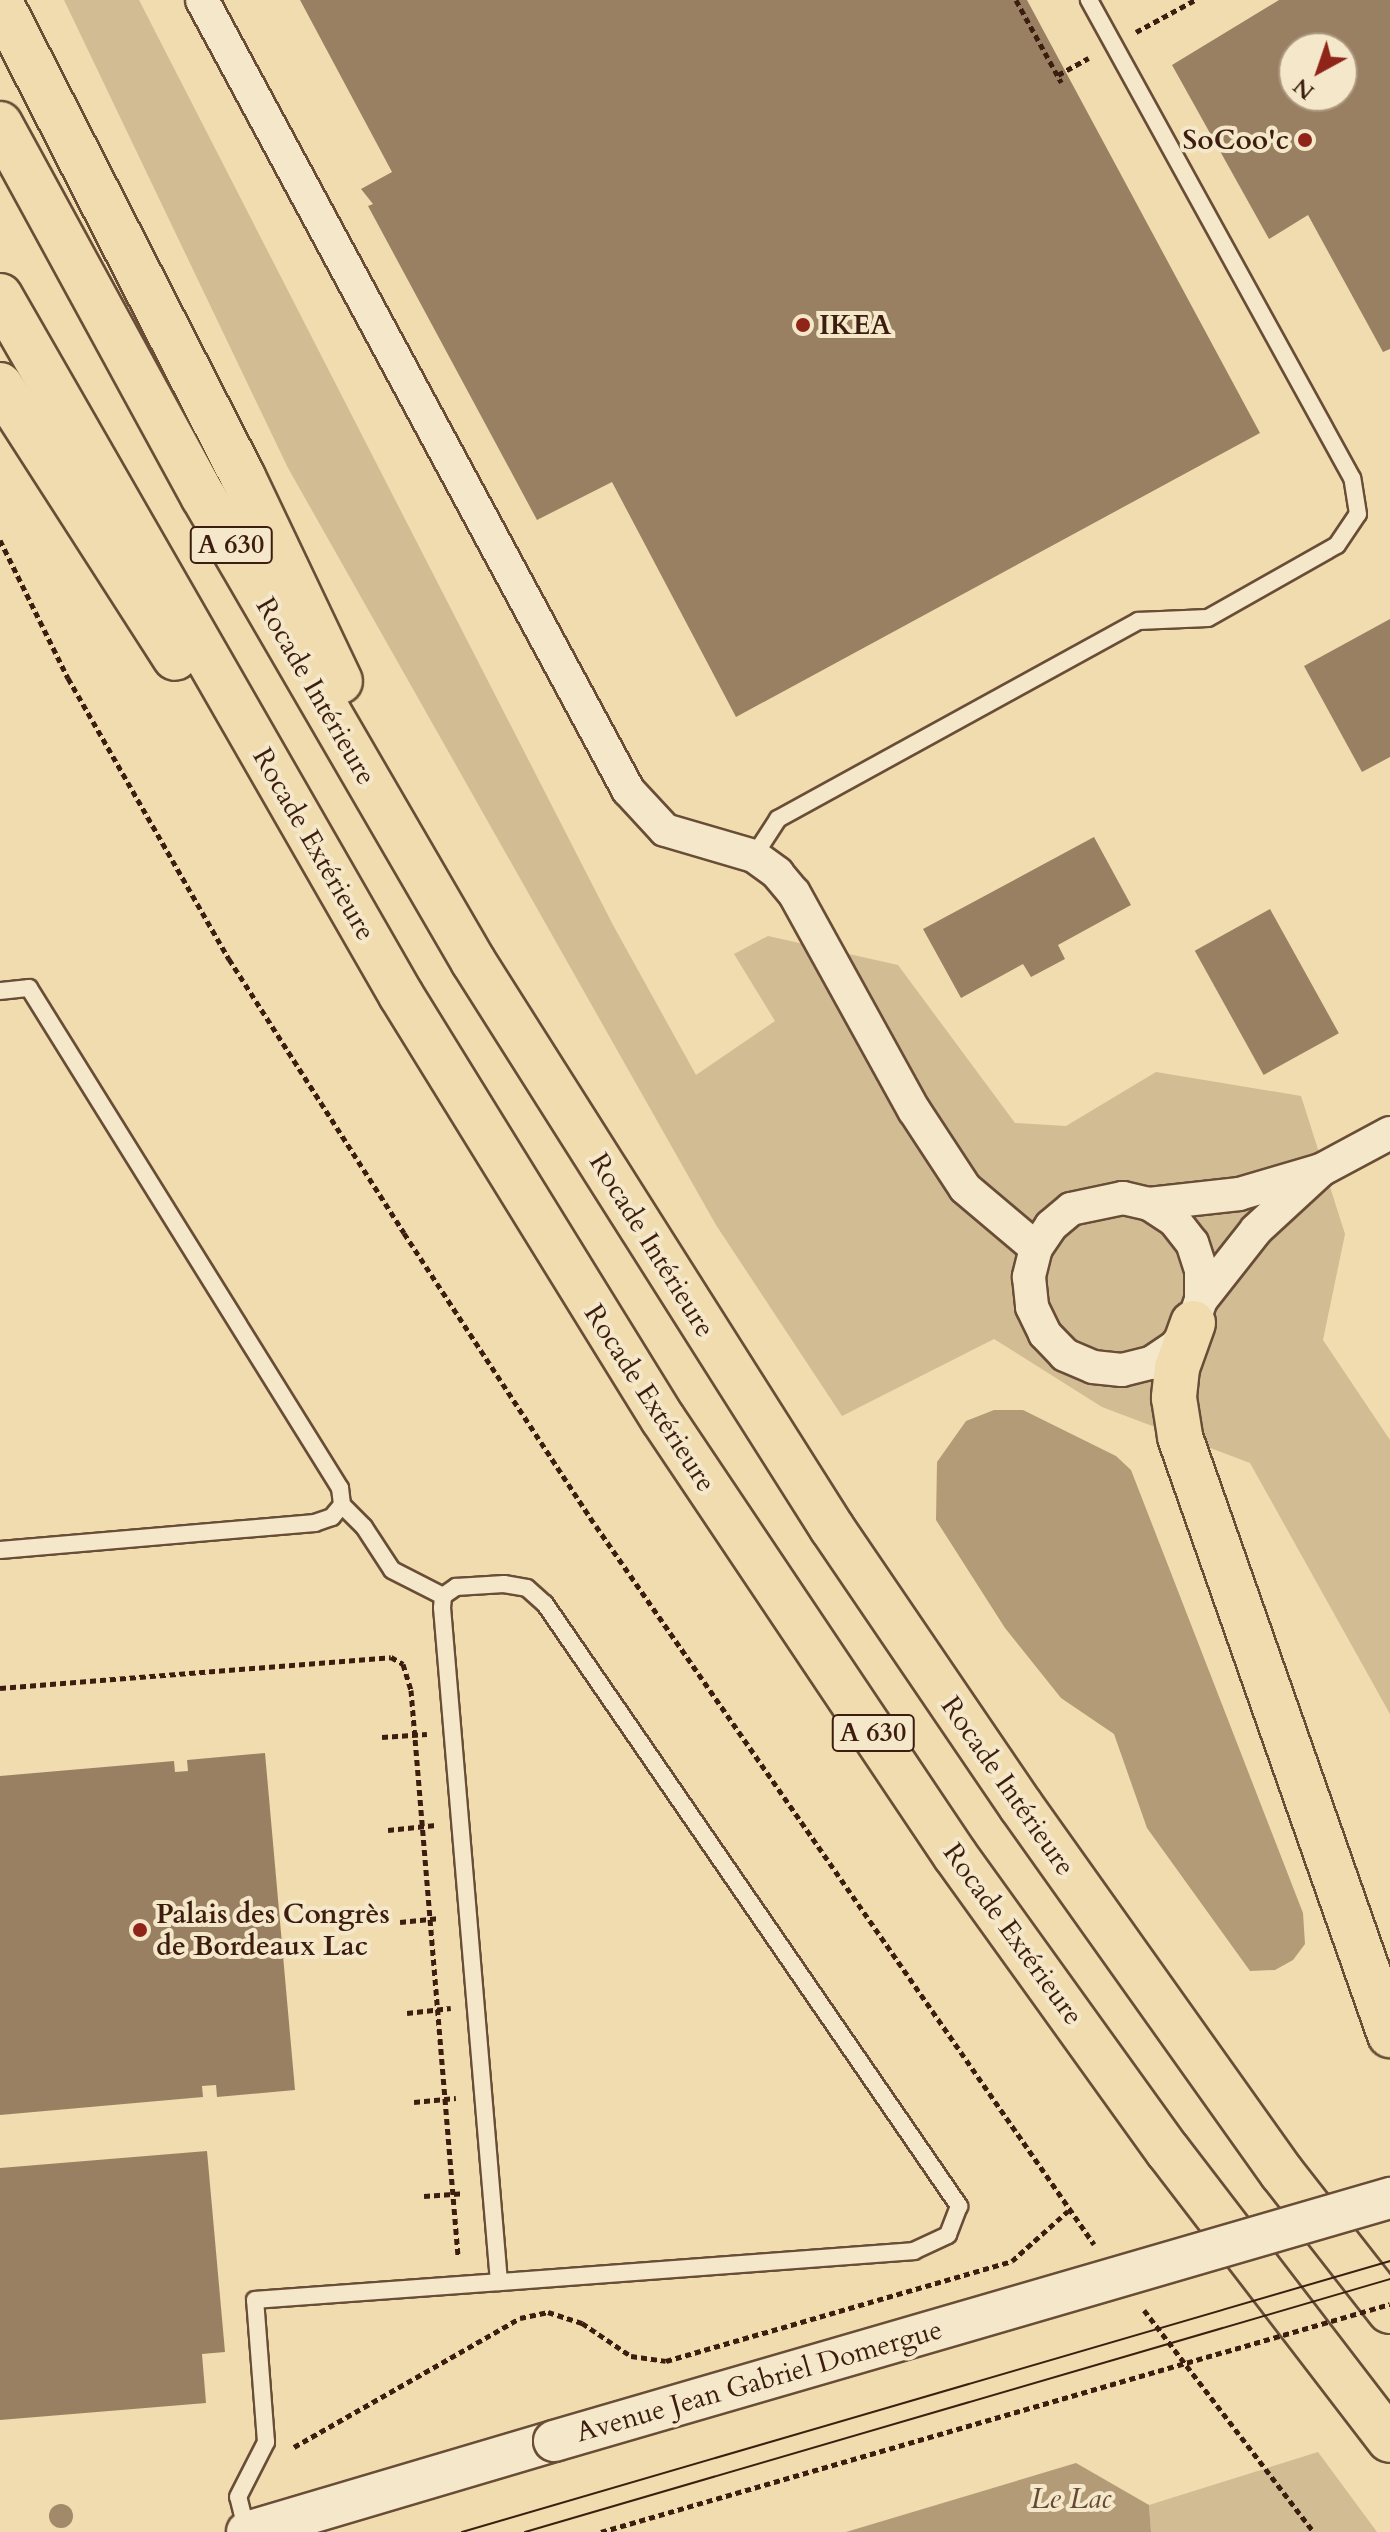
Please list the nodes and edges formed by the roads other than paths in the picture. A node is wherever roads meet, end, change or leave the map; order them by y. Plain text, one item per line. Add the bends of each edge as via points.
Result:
1 (7, 0) edge
2 (202, 0) edge
3 (1089, 0) edge
4 (0, 2) edge
5 (30, 56) junction
6 (0, 124) edge
7 (0, 296) edge
8 (0, 385) edge
9 (754, 856) junction
10 (473, 961) junction
11 (0, 991) edge
12 (401, 995) junction
13 (1390, 1133) edge
14 (1321, 1170) junction
15 (1149, 1204) junction
16 (1036, 1248) junction
17 (1197, 1311) junction
18 (342, 1505) junction
19 (0, 1550) edge
20 (443, 1596) junction
21 (1390, 2035) edge
22 (1390, 2198) edge
23 (499, 2282) junction
24 (1390, 2311) edge
25 (1390, 2440) edge
26 (244, 2520) edge

1 - 5 highway
2 - 9 street via 628,790 665,830
3 - 9 lane via 1352,478 1358,514 1337,545 1208,618 1138,621 778,819
4 - 5 highway
5 - 10 highway via 243,477
6 - 10 highway, Rocade Intérieure / A 630 via 203,496
7 - 12 highway, Rocade Extérieure / A 630
8 - 12 highway via 101,548
9 - 16 street via 794,893 914,1110 965,1188
10 - 24 highway, Rocade Intérieure / A 630 via 832,1528 985,1754 1282,2173
11 - 18 lane via 29,988 340,1488
12 - 25 highway, Rocade Extérieure / A 630 via 655,1407 955,1855 1168,2151
13 - 14 street
14 - 15 street via 1239,1194
14 - 17 street via 1256,1230
15 - 16 street via 1123,1198 1084,1204 1051,1226
15 - 17 street via 1174,1220 1192,1243 1201,1270
16 - 17 street via 1029,1277 1032,1307 1045,1334 1065,1355 1093,1367 1122,1370 1151,1363 1176,1346
17 - 21 highway via 1177,1368 1174,1398 1180,1437
18 - 19 lane via 332,1517 315,1523
18 - 20 lane via 364,1527 392,1570
20 - 23 lane
20 - 23 lane via 456,1587 504,1584 527,1588 545,1604 959,2206 948,2235 914,2251
22 - 26 street, Avenue Jean Gabriel Domergue, bridge via 554,2441
23 - 26 lane via 255,2300 266,2442

